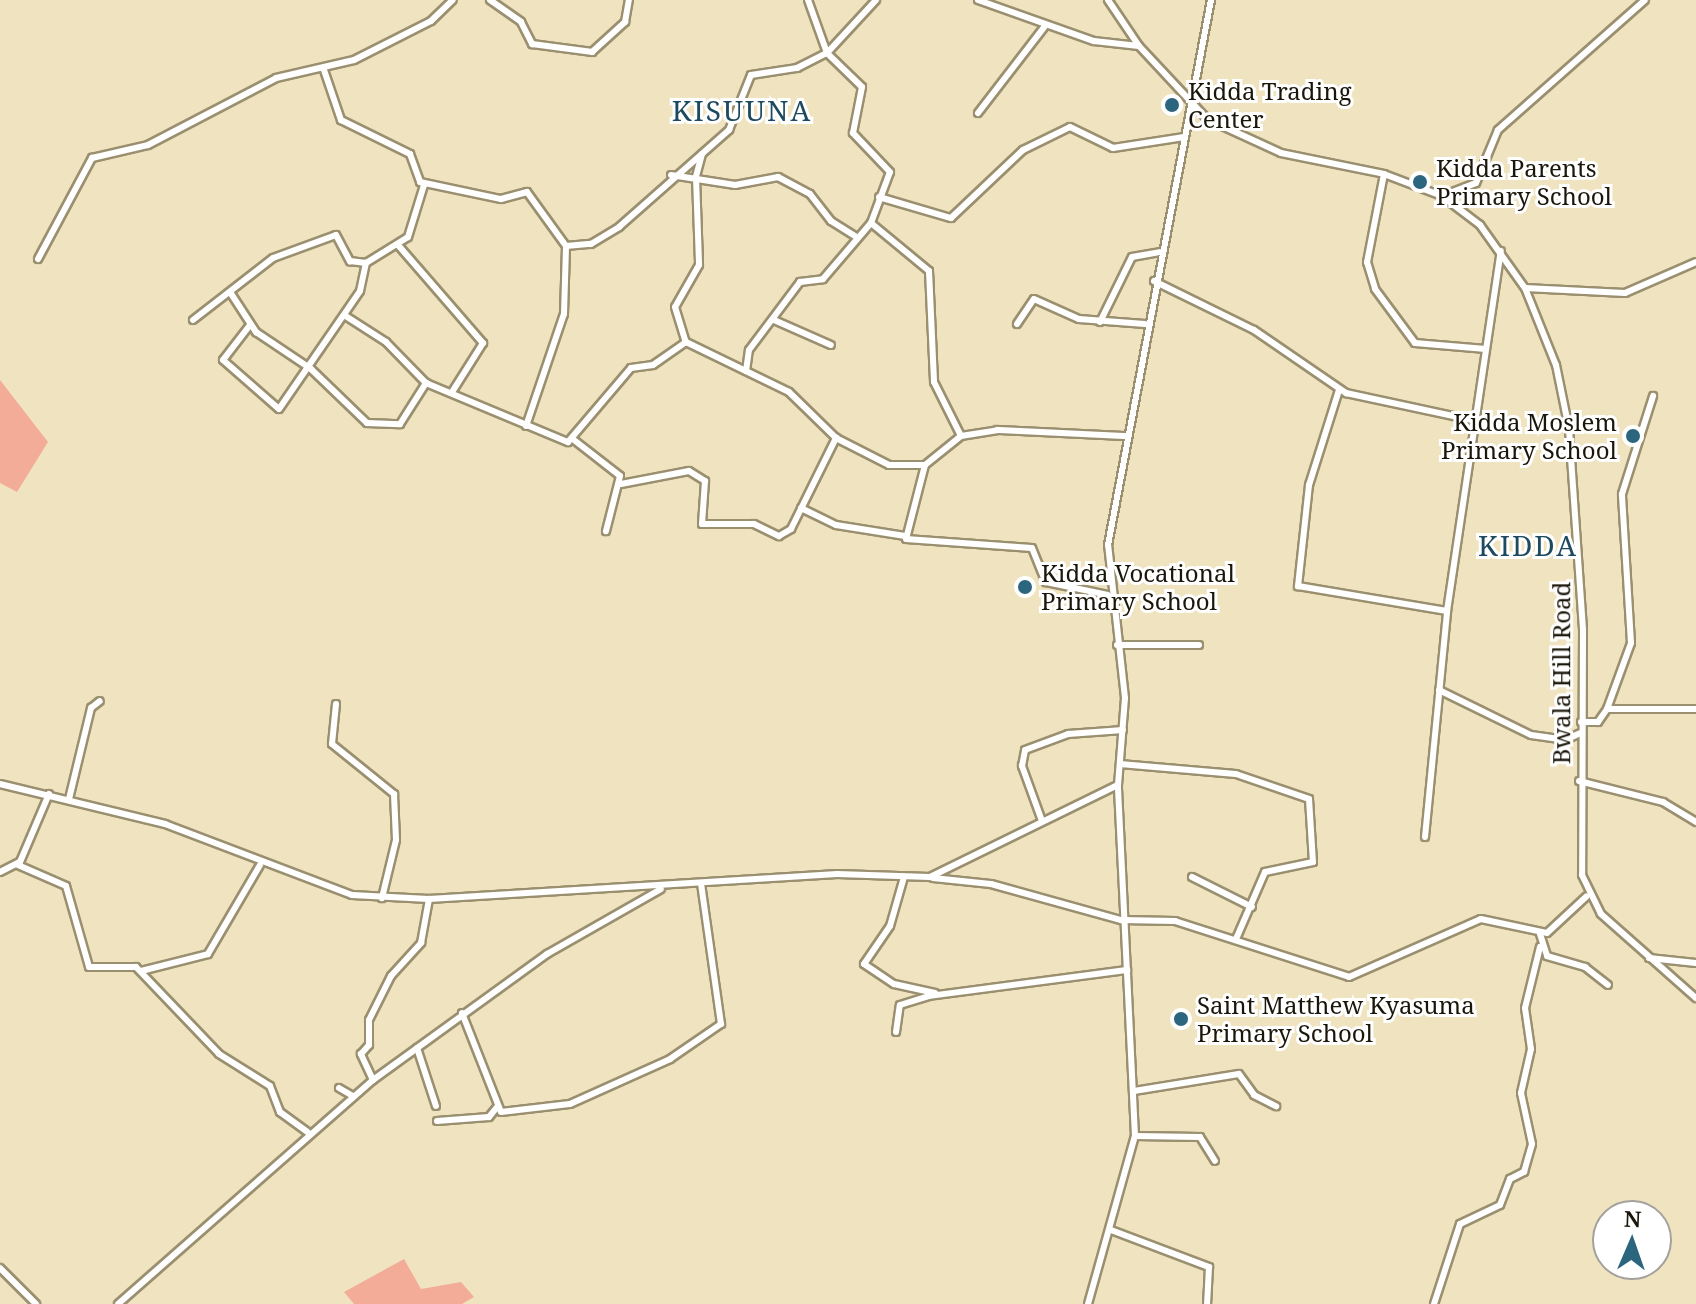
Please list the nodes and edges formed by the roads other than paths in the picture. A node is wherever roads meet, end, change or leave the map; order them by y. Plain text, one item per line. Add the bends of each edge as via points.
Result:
1 (453, 0) edge
2 (490, 0) edge
3 (629, 0) edge
4 (808, 0) edge
5 (876, 0) edge
6 (978, 0) edge
7 (1108, 0) edge
8 (1211, 0) edge
9 (1645, 0) edge
10 (1045, 26) junction
11 (1139, 46) junction
12 (827, 53) junction
13 (324, 70) junction
14 (1186, 100) junction
15 (978, 113) dead end
16 (1184, 137) junction
17 (702, 154) junction
18 (1384, 174) junction
19 (670, 175) junction
20 (696, 177) junction
21 (424, 185) junction
22 (1442, 196) junction
23 (879, 197) junction
24 (871, 223) junction
25 (857, 237) junction
26 (398, 245) junction
27 (566, 246) junction
28 (1501, 251) junction
29 (1160, 252) junction
30 (38, 259) dead end
31 (1696, 262) edge
32 (366, 263) junction
33 (1154, 281) junction
34 (1525, 288) junction
35 (230, 292) junction
36 (344, 315) junction
37 (193, 320) dead end
38 (774, 320) junction
39 (1100, 322) junction
40 (1017, 324) dead end
41 (1145, 324) junction
42 (250, 325) junction
43 (686, 342) junction
44 (831, 345) dead end
45 (1486, 349) junction
46 (311, 369) junction
47 (746, 371) junction
48 (426, 383) junction
49 (1339, 390) junction
50 (452, 392) junction
51 (1653, 396) dead end
52 (1477, 421) junction
53 (526, 426) junction
54 (961, 436) junction
55 (1126, 436) junction
56 (836, 438) junction
57 (574, 440) junction
58 (925, 465) junction
59 (621, 484) junction
60 (801, 508) junction
61 (606, 531) dead end
62 (905, 536) junction
63 (1108, 595) junction
64 (1447, 611) junction
65 (1117, 645) junction
66 (1199, 645) dead end
67 (1439, 690) junction
68 (100, 701) dead end
69 (336, 704) dead end
70 (1607, 709) junction
71 (1696, 709) edge
72 (1581, 722) junction
73 (1123, 730) junction
74 (1581, 733) junction
75 (1120, 764) junction
76 (1579, 781) junction
77 (0, 784) edge
78 (1118, 785) junction
79 (49, 794) junction
80 (69, 799) junction
81 (1042, 821) junction
82 (1696, 822) edge
83 (1425, 837) dead end
84 (18, 865) junction
85 (260, 865) junction
86 (0, 872) edge
87 (904, 877) junction
88 (930, 877) junction
89 (1192, 877) dead end
90 (701, 884) junction
91 (661, 889) junction
92 (1587, 896) junction
93 (382, 898) junction
94 (429, 899) junction
95 (1252, 907) junction
96 (1121, 920) junction
97 (1540, 934) junction
98 (1236, 939) junction
99 (1540, 947) junction
100 (1649, 958) junction
101 (1696, 963) edge
102 (1127, 970) junction
103 (141, 971) junction
104 (1608, 985) dead end
105 (937, 994) junction
106 (1696, 998) edge
107 (462, 1013) junction
108 (896, 1032) dead end
109 (417, 1048) junction
110 (373, 1080) junction
111 (339, 1088) dead end
112 (1134, 1091) junction
113 (353, 1096) junction
114 (436, 1106) dead end
115 (498, 1106) junction
116 (1276, 1106) dead end
117 (437, 1121) dead end
118 (308, 1132) junction
119 (1135, 1136) junction
120 (1215, 1161) dead end
121 (1111, 1230) junction
122 (0, 1268) edge
123 (36, 1304) edge
124 (118, 1304) edge
125 (1088, 1304) edge
126 (1207, 1304) edge
127 (1434, 1304) edge

1 - 13 street via 408,33
2 - 3 street via 521,22 532,44 592,52 625,22
4 - 12 street
5 - 12 street
6 - 10 street
7 - 11 street, Bwala Hill Road
8 - 14 street
9 - 22 street via 1498,130 1476,183
10 - 11 street
10 - 15 street
11 - 14 street, Bwala Hill Road
12 - 17 street via 797,68 751,75 729,130
12 - 23 street via 862,87 853,133 891,167
13 - 21 street via 341,120 410,154
13 - 30 street via 276,78 148,145 92,158
14 - 16 street
14 - 18 street, Bwala Hill Road via 1207,119 1281,153
16 - 23 street via 1113,148 1070,127 1023,150 951,218
16 - 29 street
17 - 19 street
17 - 20 street
18 - 22 street, Bwala Hill Road
18 - 45 street via 1367,262 1375,289 1415,343
19 - 20 street
19 - 27 street via 619,227 591,244
20 - 25 street via 735,185 778,177 810,194 831,221
20 - 43 street via 699,265 675,307
21 - 26 street via 414,226
21 - 27 street via 501,199 527,192
22 - 28 street, Bwala Hill Road
23 - 24 street
24 - 25 street
24 - 54 street via 929,271 934,382
25 - 38 street via 823,279 800,282
26 - 32 street
26 - 50 street via 483,343
27 - 53 street via 564,314
28 - 34 street, Bwala Hill Road
28 - 45 street
29 - 33 street
29 - 39 street via 1132,257
31 - 34 street via 1625,293
32 - 35 street via 350,261 336,235 273,258
32 - 36 street via 363,287
33 - 41 street
33 - 49 street via 1254,330
34 - 72 street, Bwala Hill Road via 1565,394 1583,631
35 - 37 street
35 - 42 street
36 - 46 street
36 - 48 street via 386,342
38 - 44 street
38 - 47 street via 749,350
39 - 40 street via 1034,299
39 - 41 street
41 - 55 street
42 - 46 street
42 - 46 street via 223,360 272,408
43 - 47 street
43 - 57 street via 653,365 631,368
45 - 52 street
46 - 48 street via 378,426 400,424
47 - 56 street via 789,392
48 - 50 street
49 - 52 street
49 - 64 street via 1309,485 1298,586
50 - 53 street
51 - 70 street via 1622,494 1631,643
52 - 64 street
53 - 57 street
54 - 55 street via 1027,428
54 - 58 street
55 - 63 street
56 - 58 street via 889,465
56 - 60 street
57 - 59 street via 615,469
58 - 62 street
59 - 60 street via 689,471 705,481 702,524 754,524 775,536 791,529
59 - 61 street
60 - 62 street via 836,525
62 - 63 street via 1032,548 1046,582
63 - 65 street
64 - 67 street
65 - 66 street
65 - 73 street
67 - 74 street via 1541,738
67 - 83 street
68 - 80 street via 91,708
69 - 93 street via 332,744 394,794 396,840
70 - 71 street
70 - 72 street via 1596,723
72 - 74 street, Bwala Hill Road
73 - 75 street
73 - 81 street via 1068,734 1025,750 1022,766
74 - 76 street, Bwala Hill Road
75 - 78 street
75 - 95 street via 1236,774 1307,795 1313,862 1265,872
76 - 82 street via 1663,802
76 - 92 street, Bwala Hill Road
77 - 79 street
78 - 81 street
78 - 96 street
79 - 80 street
79 - 84 street
80 - 85 street via 165,824
81 - 88 street
84 - 86 street
84 - 103 street via 66,886 89,967 119,963
85 - 93 street
85 - 103 street via 208,954
87 - 88 street
87 - 90 street
87 - 105 street via 890,926 864,964 894,984
88 - 96 street via 991,884
89 - 95 street
90 - 91 street
90 - 115 street via 718,1029 570,1104 506,1113
91 - 94 street
91 - 107 street
92 - 97 street via 1564,925
92 - 100 street
93 - 94 street
94 - 110 street via 421,943 391,976 369,1020 369,1045 361,1054
95 - 98 street
96 - 98 street via 1175,921
96 - 102 street
97 - 98 street via 1481,919 1349,977
97 - 99 street
99 - 104 street
99 - 127 street via 1525,1008 1530,1071 1521,1093 1532,1144 1524,1172 1510,1179 1500,1205 1460,1224
100 - 101 street
100 - 106 street
102 - 105 street
102 - 112 street
103 - 118 street via 219,1054 270,1086 280,1112
105 - 108 street via 900,1005
107 - 109 street
107 - 115 street
109 - 110 street
109 - 114 street
110 - 113 street
111 - 113 street
112 - 116 street via 1239,1074 1254,1095
112 - 119 street
113 - 118 street
115 - 117 street via 489,1117
118 - 124 street
119 - 120 street via 1203,1138
119 - 121 street
121 - 125 street
121 - 126 street via 1209,1267
122 - 123 street

